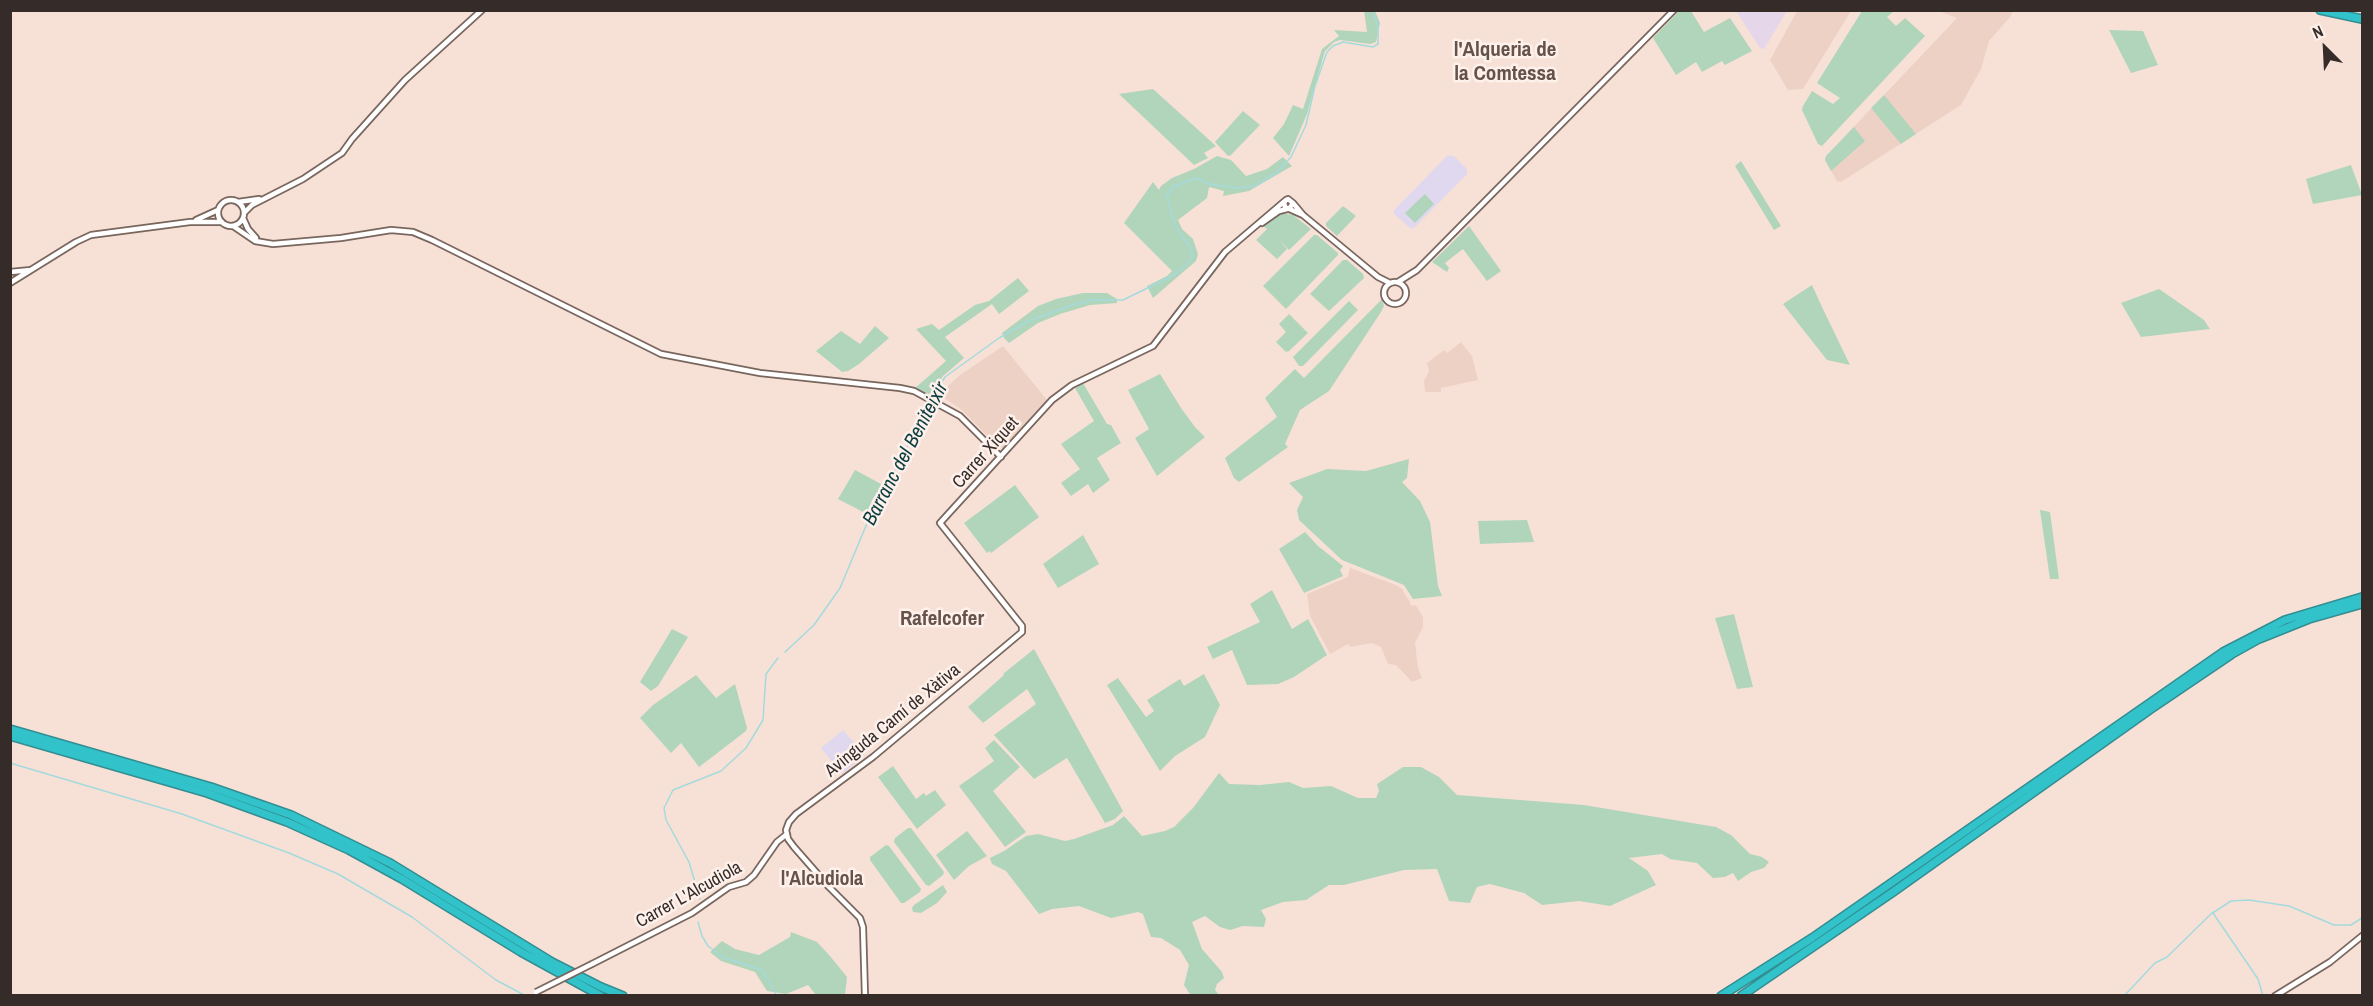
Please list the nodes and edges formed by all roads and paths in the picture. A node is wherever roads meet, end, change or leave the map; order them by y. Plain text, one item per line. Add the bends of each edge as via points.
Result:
1 (482, 10) edge
2 (1674, 10) edge
3 (2320, 10) edge
4 (2362, 19) edge
5 (267, 197) junction
6 (1286, 200) junction
7 (237, 202) junction
8 (1293, 203) junction
9 (218, 209) junction
10 (1288, 209) junction
11 (243, 215) junction
12 (1303, 215) junction
13 (190, 222) junction
14 (222, 222) junction
15 (233, 225) junction
16 (1257, 225) junction
17 (260, 242) junction
18 (34, 269) junction
19 (1417, 270) junction
20 (10, 272) edge
21 (1378, 277) junction
22 (1398, 282) junction
23 (10, 283) edge
24 (1390, 283) junction
25 (1405, 287) junction
26 (1385, 289) junction
27 (1001, 457) junction
28 (2362, 596) edge
29 (2362, 606) edge
30 (1022, 631) joint
31 (10, 729) edge
32 (10, 736) edge
33 (787, 834) junction
34 (2362, 936) edge
35 (531, 996) edge
36 (601, 996) edge
37 (623, 996) edge
38 (865, 996) edge
39 (1721, 996) edge
40 (1741, 996) edge
41 (2275, 996) edge

1 - 5 street via 405,80 342,153
2 - 19 street
3 - 4 highway
5 - 7 street
5 - 11 street via 252,204
6 - 8 street
6 - 10 street
6 - 16 street
7 - 9 street via 226,201
7 - 11 street
8 - 10 street
8 - 12 street
9 - 13 street
9 - 14 street
10 - 12 street
10 - 16 street
11 - 15 street
11 - 17 street via 248,229
12 - 21 street
13 - 14 street
13 - 18 street via 91,235
14 - 15 street
15 - 17 street
16 - 27 street, Carrer Xiquet via 1225,252 1153,346 1052,400
17 - 27 street via 280,244 408,231 661,354 760,373 900,388 926,397 960,416
18 - 20 street
18 - 23 street
19 - 22 street
19 - 25 street
21 - 24 street
21 - 26 street
22 - 24 street
22 - 25 street
24 - 26 street
25 - 26 street via 1406,296 1397,303 1386,299
27 - 30 street, Carrer Xiquet via 940,523 1022,626
28 - 39 highway via 2285,620 2223,652 1879,893
29 - 40 highway via 2309,619 2259,639 2198,676
30 - 33 street, Avinguda Camí de Xàtiva via 887,746 796,814 787,825
31 - 37 highway via 201,783 291,815 390,863 552,962
32 - 36 highway via 207,793 287,822 393,874
33 - 35 street, Carrer L'Alcudiola, bridge via 751,878
33 - 38 street via 829,887 861,918
34 - 41 street via 2330,962

